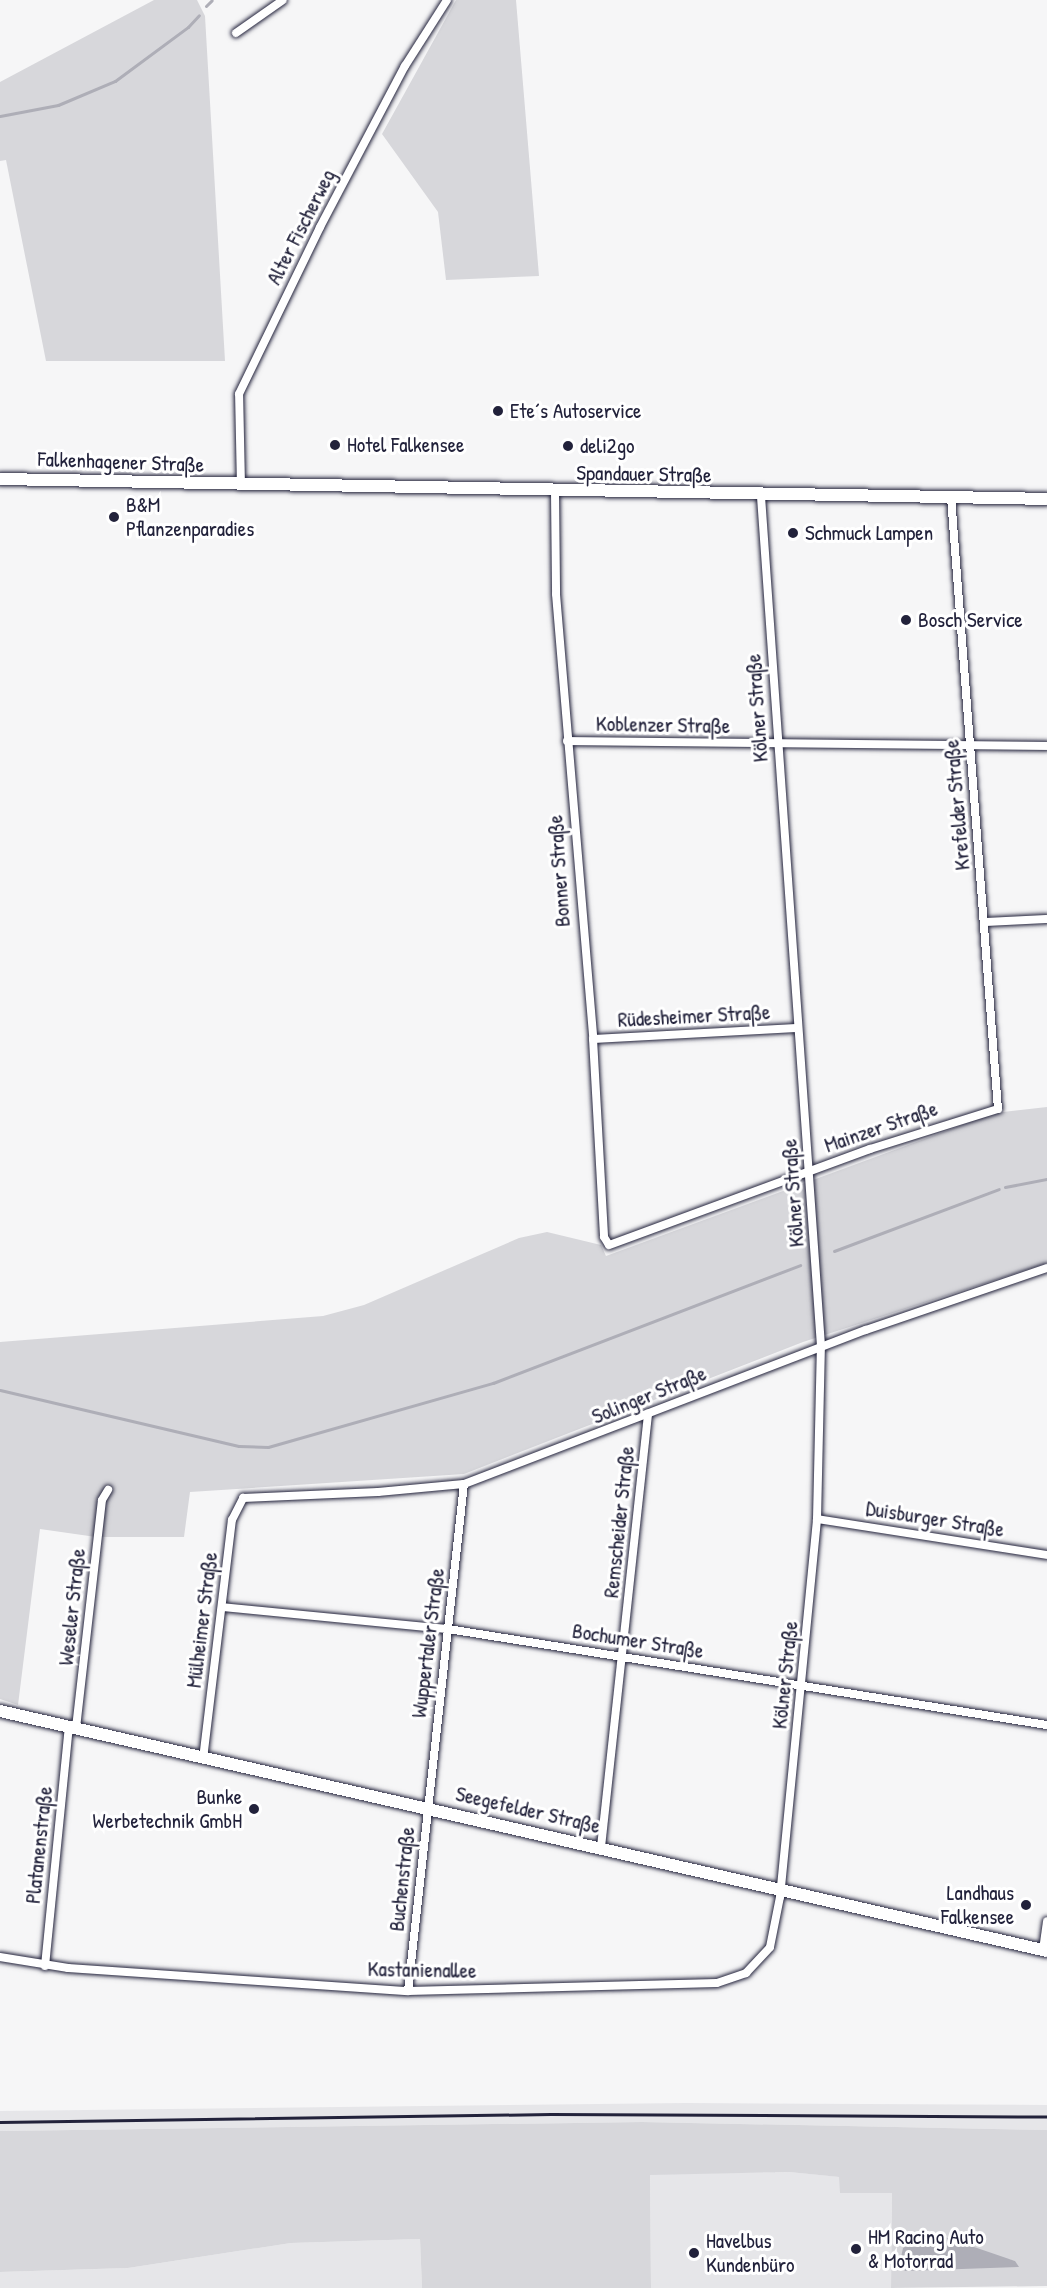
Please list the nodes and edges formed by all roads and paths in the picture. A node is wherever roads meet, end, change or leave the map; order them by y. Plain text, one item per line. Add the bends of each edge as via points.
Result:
1 (283, 0) edge
2 (447, 0) edge
3 (236, 33) dead end
4 (0, 480) edge
5 (241, 486) junction
6 (555, 492) junction
7 (761, 496) junction
8 (951, 497) junction
9 (1047, 499) edge
10 (567, 741) junction
11 (778, 745) junction
12 (1047, 746) edge
13 (970, 747) junction
14 (1047, 919) edge
15 (985, 922) junction
16 (797, 1028) junction
17 (593, 1039) junction
18 (998, 1109) joint
19 (811, 1171) junction
20 (609, 1245) joint
21 (1047, 1268) edge
22 (821, 1347) junction
23 (648, 1414) junction
24 (464, 1484) junction
25 (108, 1490) dead end
26 (251, 1495) joint
27 (817, 1519) junction
28 (1047, 1555) edge
29 (222, 1607) junction
30 (448, 1629) junction
31 (622, 1655) junction
32 (802, 1685) junction
33 (0, 1710) edge
34 (1047, 1725) edge
35 (73, 1728) junction
36 (203, 1759) junction
37 (427, 1807) junction
38 (601, 1847) junction
39 (780, 1887) junction
40 (1047, 1921) edge
41 (1045, 1950) edge
42 (0, 1958) edge
43 (45, 1966) junction
44 (408, 1991) junction

1 - 3 street
2 - 5 street, Alter Fischerweg via 405,66 320,227 239,394
4 - 5 street, Falkenhagener Straße
5 - 6 street, Spandauer Straße
6 - 7 street, Spandauer Straße
6 - 10 street, Bonner Straße via 556,594
7 - 8 street, Spandauer Straße
7 - 11 street, Kölner Straße
8 - 9 street, Spandauer Straße
8 - 13 street, Krefelder Straße
10 - 11 street, Koblenzer Straße
10 - 17 street, Bonner Straße
11 - 13 street, Koblenzer Straße
11 - 16 street, Kölner Straße
12 - 13 street, Koblenzer Straße
13 - 15 street, Krefelder Straße
14 - 15 street
15 - 18 street, Krefelder Straße
16 - 17 street, Rüdesheimer Straße
16 - 19 street, Kölner Straße
17 - 20 street, Bonner Straße via 604,1237
18 - 19 street, Mainzer Straße via 940,1125
19 - 20 street, Mainzer Straße
19 - 22 street, Kölner Straße
21 - 22 street, Solinger Straße
22 - 23 street, Solinger Straße
22 - 27 street, Kölner Straße
23 - 24 street, Solinger Straße
23 - 31 street, Remscheider Straße
24 - 26 street, Solinger Straße via 378,1492
24 - 30 street, Wuppertaler Straße
25 - 35 street, Weseler Straße via 102,1500
26 - 29 street, Mülheimer Straße via 243,1498 232,1520
27 - 28 street, Duisburger Straße
27 - 32 street, Kölner Straße
29 - 30 street, Bochumer Straße
29 - 36 street, Mülheimer Straße
30 - 31 street, Bochumer Straße
30 - 37 street, Wuppertaler Straße
31 - 32 street, Bochumer Straße
31 - 38 street, Remscheider Straße
32 - 34 street, Bochumer Straße
32 - 39 street, Kölner Straße
33 - 35 street, Seegefelder Straße
35 - 36 street, Seegefelder Straße
35 - 43 street, Platanenstraße
36 - 37 street, Seegefelder Straße
37 - 38 street, Seegefelder Straße
37 - 44 street, Buchenstraße
38 - 39 street, Seegefelder Straße
39 - 41 street, Seegefelder Straße
39 - 44 street, Kastanienallee via 770,1947 760,1962 731,1980
40 - 41 street
42 - 43 street, Kastanienallee
43 - 44 street, Kastanienallee

